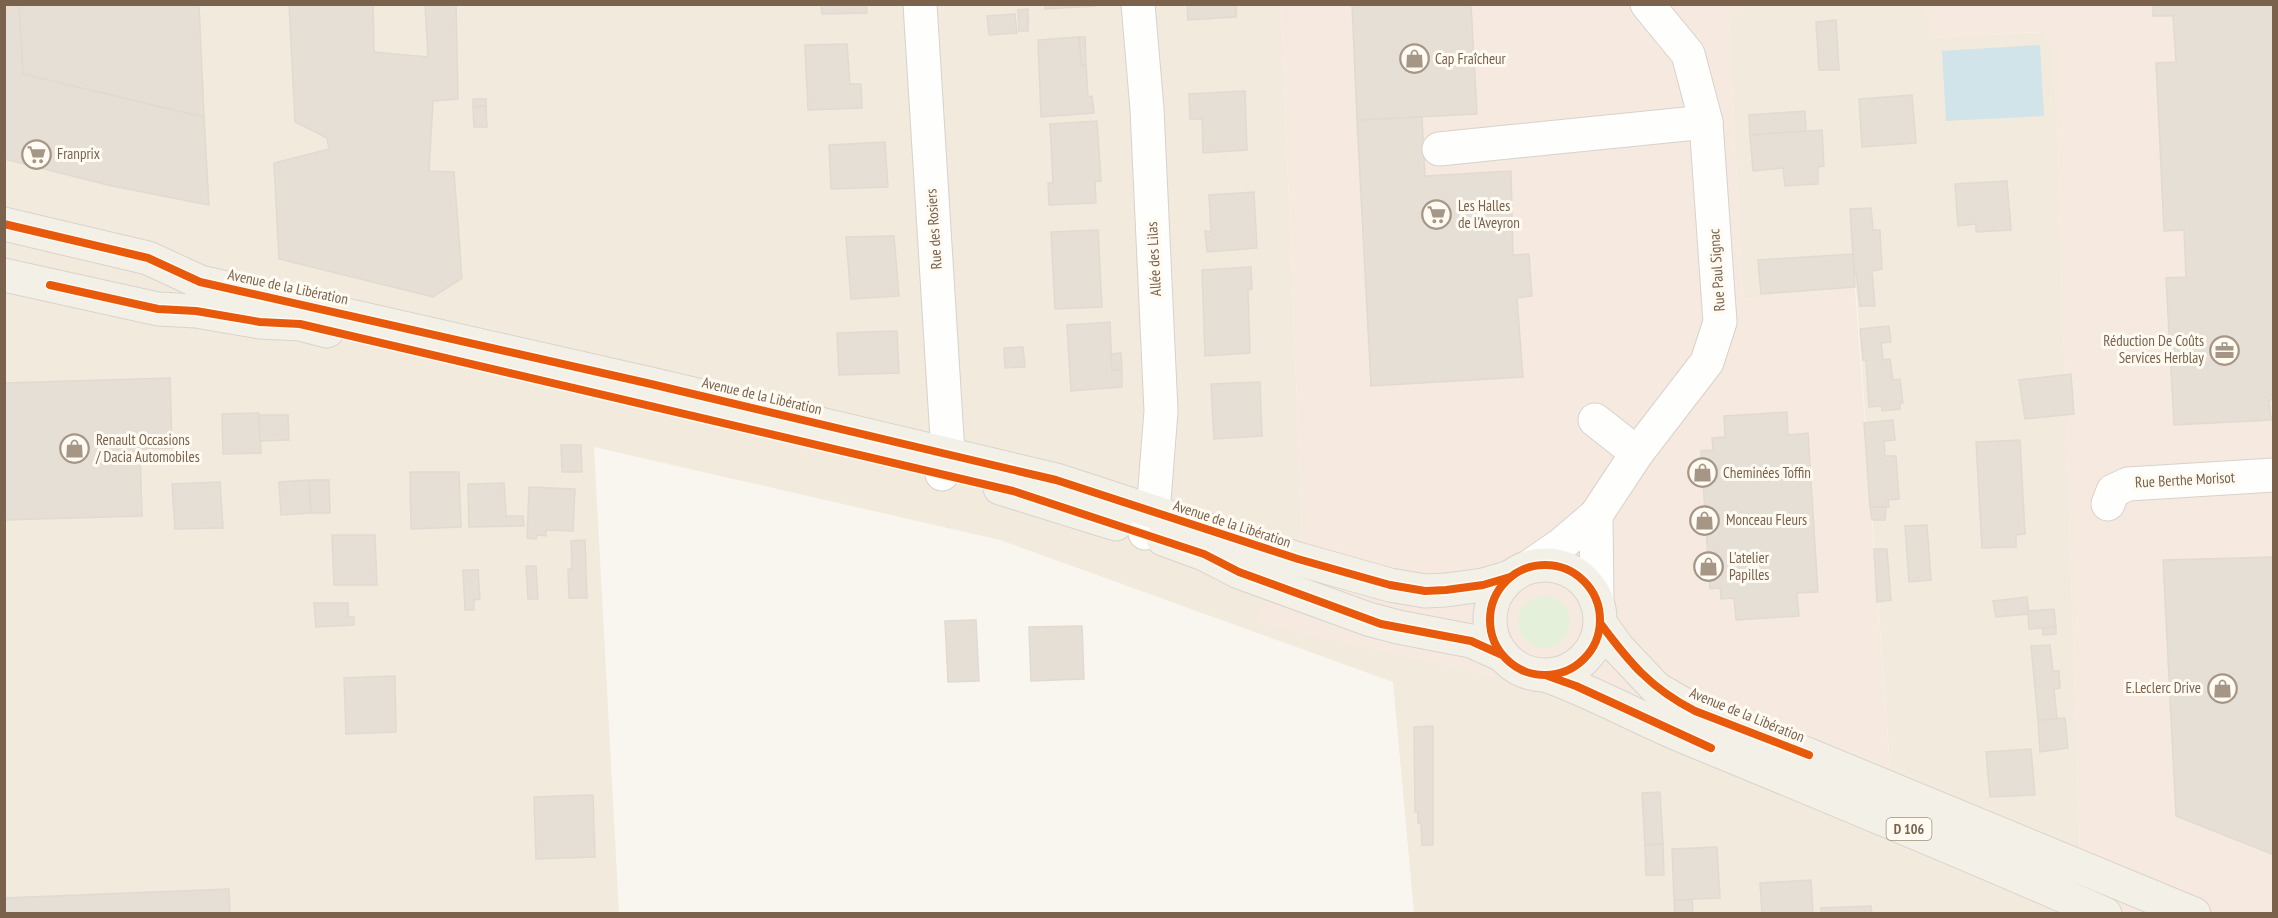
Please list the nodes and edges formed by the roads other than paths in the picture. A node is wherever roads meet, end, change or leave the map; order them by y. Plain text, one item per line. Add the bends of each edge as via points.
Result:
1 (920, 4) edge
2 (1138, 4) edge
3 (1647, 4) edge
4 (1706, 122) junction
5 (1438, 149) dead end
6 (4, 224) edge
7 (4, 275) edge
8 (1595, 420) dead end
9 (1637, 453) junction
10 (945, 464) junction
11 (2274, 475) edge
12 (2108, 504) dead end
13 (1596, 515) junction
14 (1149, 523) junction
15 (1519, 572) junction
16 (1599, 613) junction
17 (1500, 654) junction
18 (1548, 676) junction
19 (1967, 838) junction
20 (2105, 914) edge
21 (2194, 914) edge

1 - 10 street, Rue des Rosiers
2 - 14 street, Allée des Lilas via 1147,109 1161,411
3 - 4 street, Rue Paul Signac via 1688,54
4 - 5 street
4 - 9 street, Rue Paul Signac via 1720,322 1707,362
6 - 10 main road, Avenue de la Libération via 148,258 200,282 346,314
7 - 10 main road, Avenue de la Libération via 158,309 300,324
8 - 9 street
9 - 13 street, Rue Paul Signac
10 - 14 main road, Avenue de la Libération via 1013,491
11 - 12 street, Rue Berthe Morisot via 2128,484 2114,491
13 - 15 street, Rue Paul Signac via 1562,544
13 - 16 street
14 - 15 main road, Avenue de la Libération via 1425,591 1484,585
14 - 17 main road, Avenue de la Libération via 1239,572 1368,619 1471,641
15 - 16 main road, Avenue de la Libération via 1543,565 1570,571 1591,590
15 - 17 main road via 1500,587 1489,613 1493,642
16 - 18 main road via 1595,642 1584,659
16 - 19 main road, Avenue de la Libération / D 106 via 1618,648 1657,689 1677,702 1809,755
17 - 18 main road, Avenue de la Libération via 1517,668
18 - 19 main road, Avenue de la Libération / D 106 via 1683,736
19 - 20 main road, Avenue de la Libération / D 106
19 - 21 main road, Avenue de la Libération / D 106

